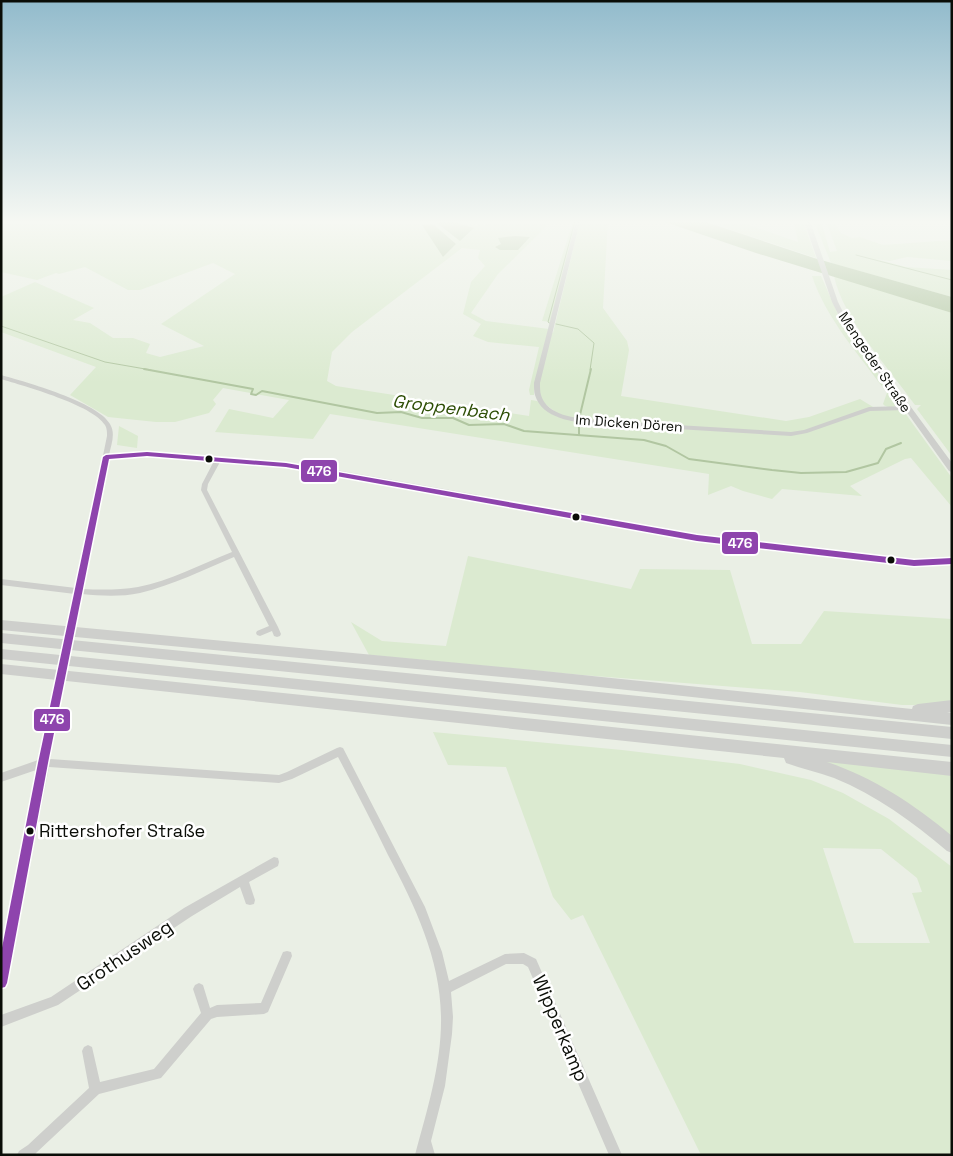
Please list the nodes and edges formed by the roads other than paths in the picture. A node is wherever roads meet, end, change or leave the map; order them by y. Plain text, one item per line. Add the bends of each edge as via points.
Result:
1 (564, 275) edge
2 (825, 275) edge
3 (1, 377) edge
4 (906, 408) junction
5 (106, 457) junction
6 (218, 460) junction
7 (944, 460) junction
8 (952, 469) edge
9 (952, 474) edge
10 (236, 553) junction
11 (952, 561) edge
12 (1, 582) edge
13 (80, 590) junction
14 (1, 625) edge
15 (260, 633) dead end
16 (60, 637) junction
17 (1, 638) edge
18 (78, 639) junction
19 (1, 654) edge
20 (1, 669) edge
21 (952, 706) edge
22 (879, 712) junction
23 (952, 719) edge
24 (952, 733) edge
25 (751, 748) junction
26 (952, 751) edge
27 (44, 763) junction
28 (952, 768) edge
29 (1, 778) edge
30 (952, 846) edge
31 (274, 862) dead end
32 (243, 880) junction
33 (250, 900) dead end
34 (287, 956) dead end
35 (1, 984) edge
36 (199, 989) dead end
37 (444, 989) junction
38 (207, 1016) junction
39 (1, 1022) edge
40 (88, 1051) dead end
41 (95, 1090) junction
42 (425, 1141) junction
43 (23, 1155) edge
44 (421, 1155) edge
45 (429, 1155) edge
46 (616, 1155) edge

1 - 4 street, Im Dicken Dören via 536,393 553,412 579,421 791,434 869,409
2 - 4 main road, Mengeder Straße via 844,320
3 - 5 street via 71,401 97,415 110,430
4 - 7 main road, Mengeder Straße
5 - 6 street via 137,454
5 - 13 street
6 - 10 street via 204,490
6 - 11 street via 324,470 697,538 914,563
7 - 8 main road
7 - 9 main road
10 - 13 street via 137,590
10 - 15 street via 276,630
12 - 13 street
13 - 27 street
14 - 16 highway
16 - 17 highway
16 - 18 highway
18 - 22 highway via 544,676
18 - 24 highway
19 - 26 highway
20 - 25 highway
21 - 22 highway
22 - 23 highway
25 - 28 highway
25 - 30 highway via 812,763 853,778 895,801
27 - 29 street
27 - 35 street
27 - 37 street via 279,779 340,751 420,904 438,954
31 - 32 street, Grothusweg
32 - 33 street
32 - 39 street, Grothusweg via 188,912 54,1002
34 - 38 street via 264,1008 217,1011
36 - 38 street
37 - 42 street via 447,1017 444,1056
37 - 46 street, Wipperkamp via 505,959 524,958 532,963
38 - 41 street via 157,1074
40 - 41 street
41 - 43 street
42 - 44 street
42 - 45 street

